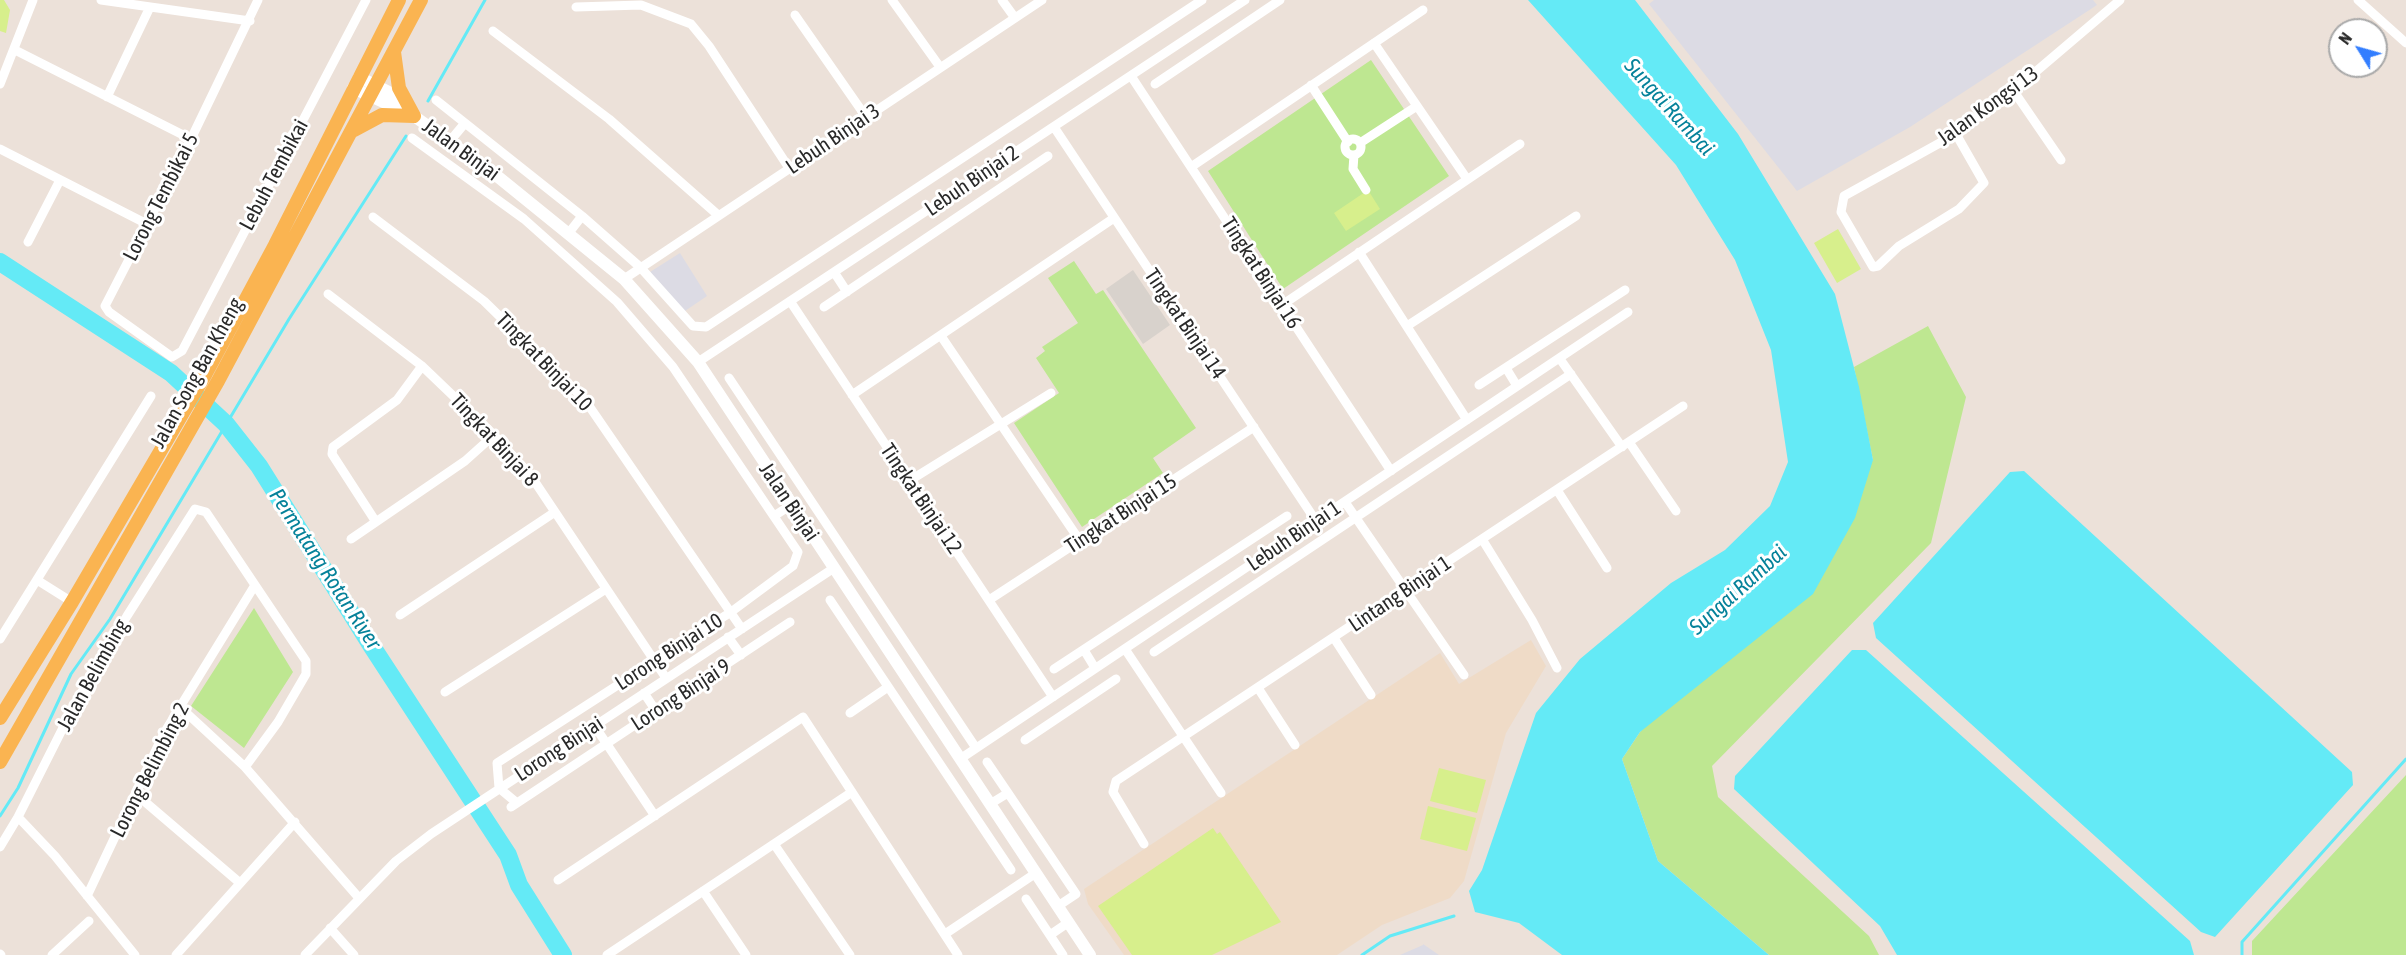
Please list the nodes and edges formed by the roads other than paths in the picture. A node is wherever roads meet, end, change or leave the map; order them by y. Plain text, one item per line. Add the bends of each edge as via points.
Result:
1 (33, 0) edge
2 (101, 0) edge
3 (258, 0) edge
4 (366, 0) edge
5 (399, 0) edge
6 (421, 0) edge
7 (892, 0) edge
8 (1002, 0) edge
9 (1042, 0) edge
10 (1202, 0) edge
11 (1245, 0) edge
12 (1280, 0) edge
13 (2120, 0) edge
14 (2358, 0) edge
15 (2370, 4) edge
16 (150, 7) junction
17 (576, 7) dead end
18 (1423, 10) dead end
19 (795, 15) dead end
20 (1015, 18) junction
21 (250, 21) junction
22 (492, 31) dead end
23 (1374, 43) junction
24 (2406, 43) edge
25 (15, 50) junction
26 (394, 52) junction
27 (940, 67) junction
28 (1131, 76) junction
29 (356, 83) junction
30 (0, 84) edge
31 (1155, 84) dead end
32 (1311, 85) junction
33 (2013, 90) junction
34 (374, 92) junction
35 (107, 97) junction
36 (436, 100) dead end
37 (1417, 106) junction
38 (414, 116) junction
39 (866, 117) junction
40 (465, 123) junction
41 (1053, 127) junction
42 (354, 130) junction
43 (1956, 134) junction
44 (412, 138) dead end
45 (191, 140) junction
46 (450, 141) junction
47 (1348, 141) junction
48 (1360, 143) junction
49 (1520, 144) dead end
50 (0, 149) edge
51 (469, 155) junction
52 (1354, 155) junction
53 (1048, 156) dead end
54 (1006, 158) junction
55 (2061, 160) dead end
56 (1191, 167) junction
57 (789, 168) junction
58 (456, 170) junction
59 (1017, 176) junction
60 (1467, 179) junction
61 (60, 180) junction
62 (1366, 190) dead end
63 (718, 215) junction
64 (582, 216) junction
65 (1576, 216) dead end
66 (373, 217) dead end
67 (1114, 218) junction
68 (147, 224) junction
69 (568, 234) junction
70 (28, 242) dead end
71 (1359, 252) junction
72 (640, 267) junction
73 (834, 272) junction
74 (624, 279) junction
75 (1625, 290) dead end
76 (847, 291) junction
77 (328, 294) dead end
78 (790, 301) junction
79 (1282, 304) junction
80 (824, 307) dead end
81 (1628, 312) dead end
82 (655, 313) junction
83 (1407, 326) junction
84 (639, 327) junction
85 (941, 336) junction
86 (182, 351) joint
87 (1560, 358) junction
88 (698, 362) junction
89 (422, 366) junction
90 (1506, 368) junction
91 (1571, 374) junction
92 (729, 378) dead end
93 (1479, 385) dead end
94 (1517, 386) junction
95 (1051, 393) dead end
96 (852, 395) junction
97 (151, 396) dead end
98 (745, 401) junction
99 (1683, 406) dead end
100 (729, 412) junction
101 (1467, 420) junction
102 (1001, 424) junction
103 (1254, 427) junction
104 (494, 435) junction
105 (1626, 444) junction
106 (1391, 471) junction
107 (909, 481) junction
108 (1557, 490) junction
109 (1344, 502) junction
110 (791, 505) junction
111 (1676, 511) dead end
112 (555, 512) junction
113 (774, 516) junction
114 (1287, 516) dead end
115 (1355, 518) junction
116 (1316, 521) junction
117 (376, 522) junction
118 (1258, 536) junction
119 (351, 539) dead end
120 (1482, 539) junction
121 (1080, 541) junction
122 (1269, 553) junction
123 (834, 568) junction
124 (1607, 568) dead end
125 (37, 580) junction
126 (255, 585) junction
127 (606, 589) junction
128 (1405, 590) junction
129 (830, 600) dead end
130 (989, 600) junction
131 (72, 602) junction
132 (731, 612) junction
133 (400, 615) dead end
134 (790, 622) dead end
135 (872, 626) junction
136 (742, 628) junction
137 (728, 637) junction
138 (855, 637) junction
139 (1334, 638) junction
140 (0, 639) edge
141 (1125, 649) junction
142 (1084, 650) junction
143 (1154, 652) dead end
144 (741, 655) junction
145 (655, 662) junction
146 (1095, 668) junction
147 (1557, 668) dead end
148 (1054, 669) dead end
149 (1085, 675) junction
150 (1464, 675) dead end
151 (666, 678) junction
152 (1116, 679) dead end
153 (932, 682) junction
154 (888, 687) junction
155 (1258, 688) junction
156 (445, 692) dead end
157 (916, 692) junction
158 (1096, 692) junction
159 (644, 693) junction
160 (1371, 695) dead end
161 (1053, 697) junction
162 (180, 707) junction
163 (656, 711) junction
164 (850, 713) dead end
165 (0, 718) edge
166 (594, 725) junction
167 (1184, 737) junction
168 (1025, 740) dead end
169 (607, 743) junction
170 (1295, 745) dead end
171 (976, 748) junction
172 (960, 759) junction
173 (0, 762) edge
174 (987, 762) dead end
175 (244, 767) junction
176 (495, 790) junction
177 (852, 792) junction
178 (1008, 793) junction
179 (1221, 794) dead end
180 (137, 795) junction
181 (990, 804) junction
182 (655, 816) junction
183 (18, 817) junction
184 (1001, 821) junction
185 (295, 822) junction
186 (986, 832) junction
187 (774, 844) junction
188 (1144, 844) dead end
189 (0, 847) edge
190 (1011, 870) dead end
191 (1036, 873) junction
192 (558, 880) dead end
193 (240, 883) junction
194 (703, 891) junction
195 (87, 896) junction
196 (359, 898) junction
197 (1026, 899) dead end
198 (1058, 906) junction
199 (89, 921) dead end
200 (1069, 922) junction
201 (330, 928) junction
202 (945, 934) junction
203 (1050, 935) junction
204 (52, 955) edge
205 (135, 955) edge
206 (176, 955) edge
207 (305, 955) edge
208 (354, 955) edge
209 (607, 955) edge
210 (746, 955) edge
211 (849, 955) edge
212 (958, 955) edge
213 (1063, 955) edge
214 (1090, 955) edge

1 - 25 street
2 - 16 street
3 - 21 street, Lorong Tembikai 5
4 - 86 street, Lebuh Tembikai
5 - 29 main road, Jalan Song Ban Kheng
6 - 26 main road, Jalan Song Ban Kheng
7 - 27 street
8 - 20 street
9 - 20 street, Lebuh Binjai 3
10 - 72 street, Lebuh Binjai 2 via 706,327 693,326
11 - 28 street, Lebuh Binjai 2
12 - 31 street
13 - 33 street, Jalan Kongsi 13
14 - 15 street
15 - 24 street
16 - 21 street
16 - 35 street
17 - 57 street via 641,5 691,24
18 - 23 street
19 - 39 street
20 - 27 street, Lebuh Binjai 3
21 - 45 street, Lorong Tembikai 5
22 - 63 street via 609,119
23 - 32 street
23 - 37 street
25 - 30 street
25 - 35 street
26 - 34 main road, Jalan Song Ban Kheng
26 - 38 main road via 399,88
27 - 39 street, Lebuh Binjai 3
28 - 41 street, Lebuh Binjai 2
28 - 56 street, Tingkat Binjai 16
29 - 34 street, Jalan Binjai
29 - 131 main road, Jalan Song Ban Kheng via 205,375
32 - 47 street
32 - 56 street
33 - 43 street, Jalan Kongsi 13
33 - 55 street
34 - 38 street, Jalan Binjai
34 - 42 main road, Jalan Song Ban Kheng
35 - 45 street
36 - 40 street
37 - 48 street
37 - 60 street
38 - 42 main road via 382,115
38 - 46 street, Jalan Binjai
39 - 57 street, Lebuh Binjai 3
40 - 46 street
40 - 64 street
41 - 54 street, Lebuh Binjai 2
41 - 67 street, Tingkat Binjai 14
42 - 173 main road, Jalan Song Ban Kheng via 198,417
43 - 43 street, Jalan Kongsi 13 via 1844,196 1841,212 1873,267 1959,209 1984,183
44 - 58 street
45 - 68 street, Lorong Tembikai 5
46 - 51 street, Jalan Binjai
47 - 48 street
47 - 52 street via 1346,151
48 - 52 street via 1360,152
49 - 60 street
50 - 61 street
51 - 58 street
51 - 69 street, Jalan Binjai
52 - 62 street via 1353,169
53 - 59 street
54 - 59 street
54 - 73 street, Lebuh Binjai 2
56 - 79 street, Tingkat Binjai 16
57 - 63 street, Lebuh Binjai 3
58 - 84 street via 524,219 617,302
59 - 76 street
60 - 71 street
61 - 68 street
61 - 70 street
63 - 72 street, Lebuh Binjai 3
64 - 69 street
64 - 72 street
65 - 83 street
66 - 132 street, Tingkat Binjai 10 via 484,301 585,400
67 - 85 street
67 - 103 street, Tingkat Binjai 14
68 - 86 street, Lorong Tembikai 5 via 105,306 172,357
69 - 74 street, Jalan Binjai
71 - 79 street
71 - 83 street
72 - 74 street, Lebuh Binjai 3
73 - 76 street
73 - 78 street, Lebuh Binjai 2
74 - 82 street, Jalan Binjai
75 - 90 street
76 - 80 street
77 - 89 street, Tingkat Binjai 8
78 - 88 street, Lebuh Binjai 2
78 - 96 street, Tingkat Binjai 12
79 - 106 street, Tingkat Binjai 16
81 - 87 street, Lebuh Binjai 1
82 - 84 street
82 - 88 street, Jalan Binjai
83 - 101 street
84 - 113 street via 674,367
85 - 96 street
85 - 102 street
87 - 91 street
87 - 94 street, Lebuh Binjai 1
88 - 100 street, Jalan Binjai
89 - 104 street, Tingkat Binjai 8
89 - 117 street via 397,400 333,447 332,454
90 - 93 street
90 - 94 street
91 - 105 street
91 - 115 street, Lebuh Binjai 1
92 - 98 street
94 - 101 street, Lebuh Binjai 1
95 - 102 street
96 - 107 street, Tingkat Binjai 12
97 - 125 street
98 - 100 street
98 - 153 street
99 - 105 street, Lintang Binjai 1
100 - 110 street, Jalan Binjai
101 - 106 street, Lebuh Binjai 1
102 - 107 street
102 - 121 street
103 - 116 street, Tingkat Binjai 14
103 - 121 street, Tingkat Binjai 15
104 - 112 street, Tingkat Binjai 8 via 531,476
104 - 117 street via 465,461
105 - 108 street, Lintang Binjai 1
105 - 111 street
106 - 109 street, Lebuh Binjai 1
107 - 130 street, Tingkat Binjai 12
108 - 120 street, Lintang Binjai 1
108 - 124 street
109 - 115 street
109 - 116 street, Lebuh Binjai 1
110 - 113 street
110 - 123 street, Jalan Binjai
112 - 127 street, Tingkat Binjai 8
112 - 133 street
113 - 132 street, Lorong Binjai 10 via 798,552 796,560
114 - 118 street
115 - 128 street
115 - 143 street, Lebuh Binjai 1
116 - 122 street, Lebuh Binjai 1
117 - 119 street
118 - 122 street
118 - 142 street
120 - 128 street, Lintang Binjai 1
120 - 147 street
121 - 130 street, Tingkat Binjai 15
122 - 141 street, Lebuh Binjai 1
123 - 135 street, Jalan Binjai
123 - 136 street, Lorong Binjai
125 - 131 street
125 - 140 street
126 - 162 street, Lorong Belimbing 2
126 - 175 street via 306,661 306,674 278,722
126 - 183 street, Jalan Belimbing via 206,512 195,509 77,700
127 - 145 street, Tingkat Binjai 8
127 - 156 street
128 - 139 street, Lintang Binjai 1
128 - 150 street
129 - 138 street
130 - 161 street, Tingkat Binjai 12
131 - 165 main road, Jalan Song Ban Kheng
132 - 136 street, Tingkat Binjai 10
132 - 145 street, Lorong Binjai 10
134 - 144 street, Lorong Binjai 9
135 - 138 street
135 - 157 street, Jalan Binjai
136 - 137 street, Lorong Binjai
137 - 144 street
137 - 151 street, Lorong Binjai
138 - 154 street
139 - 155 street, Lintang Binjai 1
139 - 160 street
141 - 146 street, Lebuh Binjai 1
141 - 167 street
142 - 146 street
142 - 148 street
144 - 163 street, Lorong Binjai 9
145 - 151 street, Tingkat Binjai 8
145 - 176 street, Lorong Binjai 10 via 497,763
146 - 149 street, Lebuh Binjai 1
149 - 158 street
149 - 161 street, Lebuh Binjai 1
151 - 159 street, Lorong Binjai
152 - 158 street
153 - 157 street
153 - 171 street
154 - 164 street
154 - 186 street
155 - 167 street, Lintang Binjai 1
155 - 170 street
157 - 172 street, Jalan Binjai
158 - 168 street
159 - 163 street
159 - 166 street, Lorong Binjai
161 - 171 street, Lebuh Binjai 1
162 - 175 street
162 - 180 street, Lorong Belimbing 2
163 - 169 street, Lorong Binjai 9
166 - 169 street
166 - 176 street, Lorong Binjai
167 - 179 street
167 - 188 street, Lintang Binjai 1 via 1116,781 1113,792
169 - 176 street, Lorong Binjai 9 via 514,805
169 - 182 street
171 - 172 street, Lebuh Binjai 1
172 - 181 street, Jalan Binjai
174 - 178 street
175 - 185 street
176 - 196 street, Lorong Binjai via 396,861
177 - 182 street via 803,717
177 - 187 street
177 - 202 street
178 - 181 street
178 - 198 street via 1076,894
180 - 193 street
180 - 195 street, Lorong Belimbing 2
181 - 184 street, Jalan Binjai
182 - 192 street
183 - 189 street, Jalan Belimbing
183 - 195 street
184 - 186 street
184 - 191 street, Jalan Binjai
185 - 193 street
185 - 196 street
186 - 190 street
187 - 194 street
187 - 211 street
191 - 198 street, Jalan Binjai
191 - 202 street
193 - 206 street
194 - 209 street
194 - 210 street
195 - 205 street
196 - 201 street, Lorong Binjai
197 - 203 street
198 - 200 street, Jalan Binjai
199 - 204 street
200 - 203 street
200 - 214 street, Jalan Binjai
201 - 207 street, Lorong Binjai
201 - 208 street
202 - 212 street
203 - 213 street

